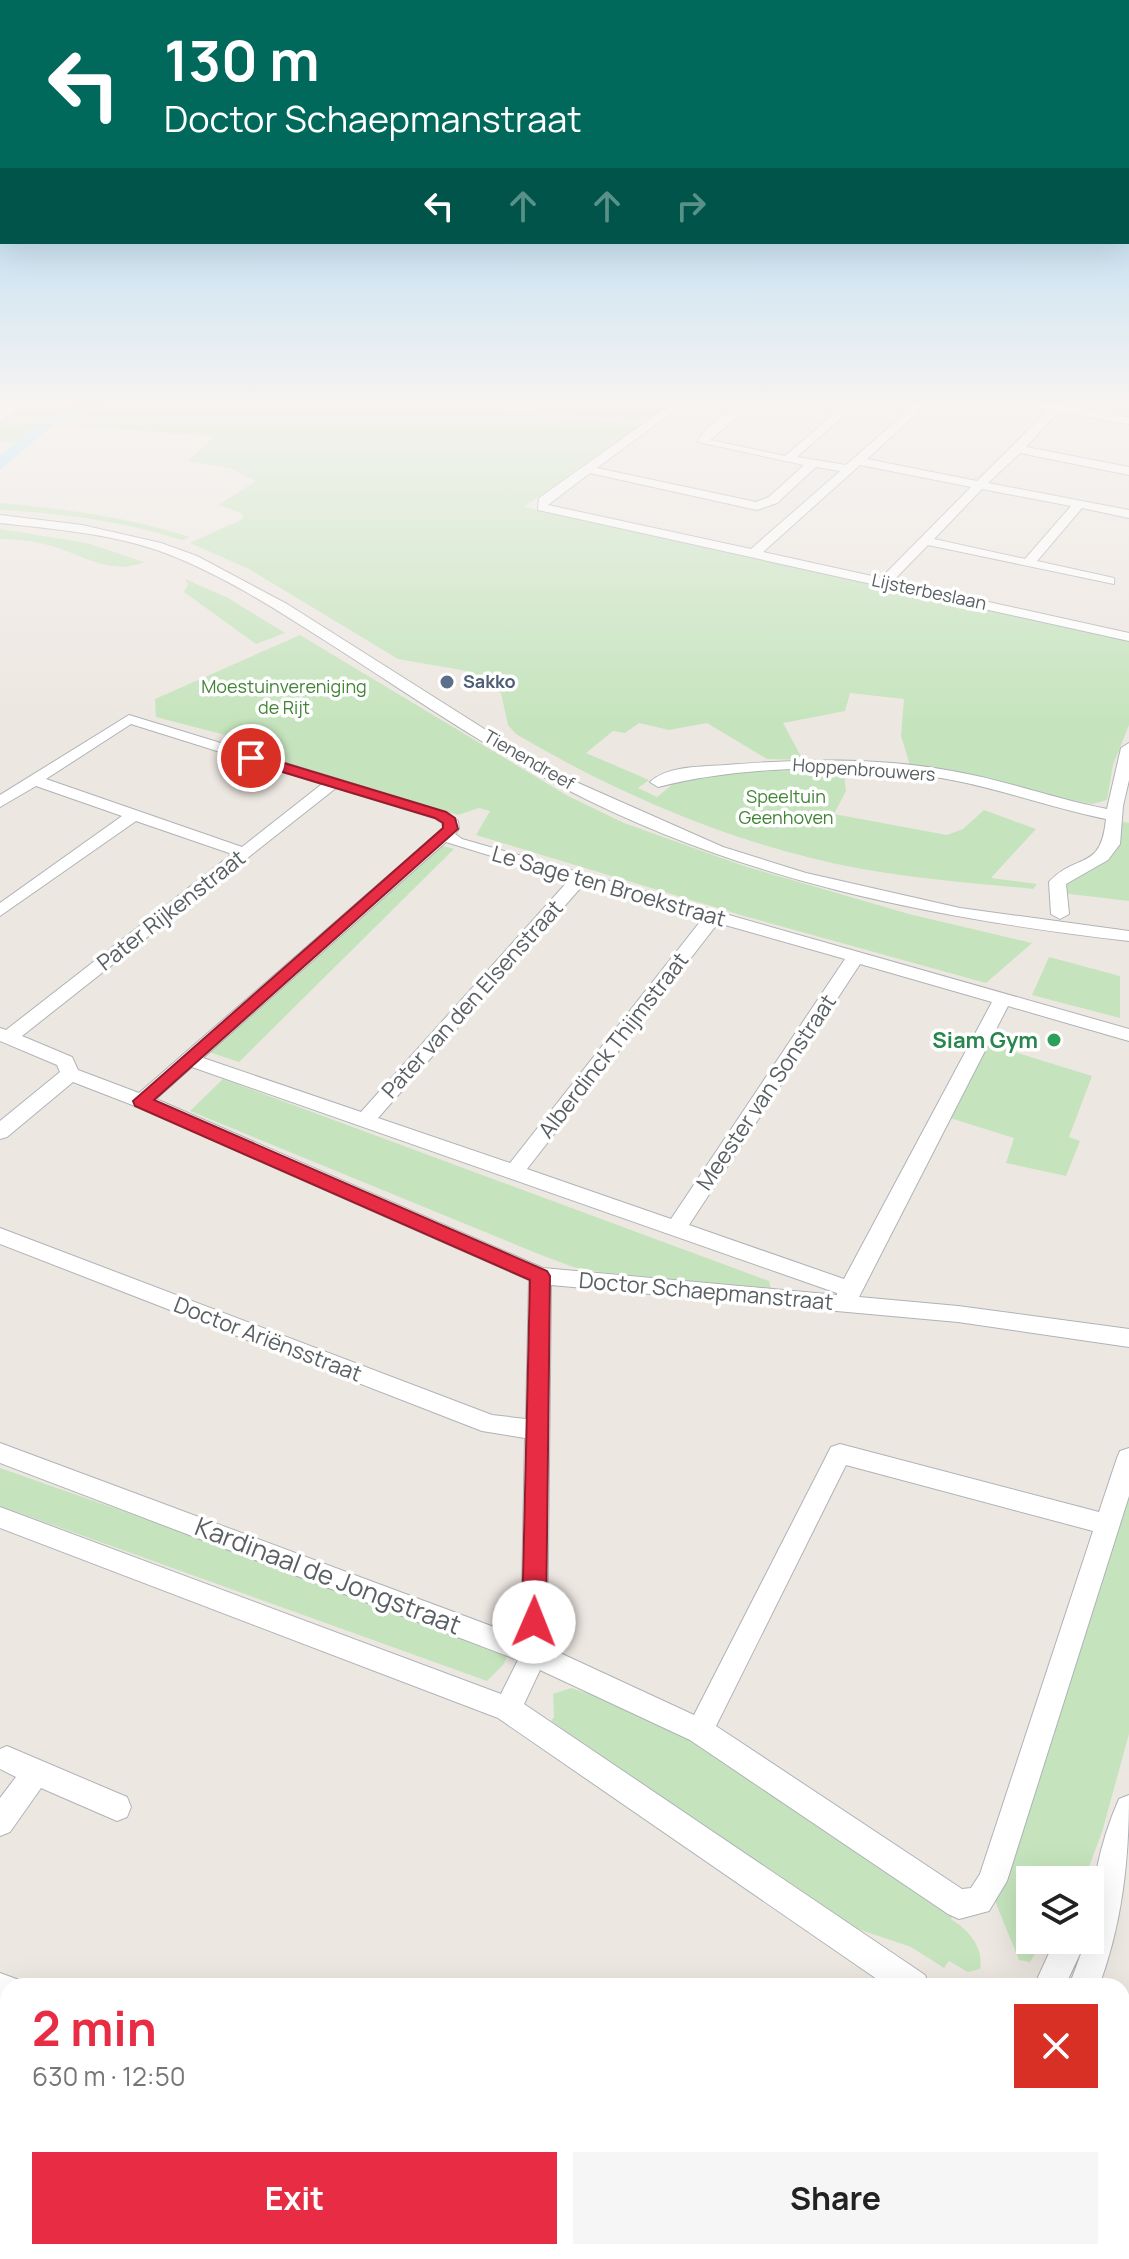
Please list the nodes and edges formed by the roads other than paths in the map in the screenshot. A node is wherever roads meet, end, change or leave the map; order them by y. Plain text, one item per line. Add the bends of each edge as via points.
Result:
1 (553, 509) edge
2 (804, 509) edge
3 (957, 509) edge
4 (1074, 509) edge
5 (1109, 509) edge
6 (1129, 514) edge
7 (0, 519) edge
8 (928, 541) junction
9 (753, 554) junction
10 (1028, 563) junction
11 (1109, 581) dead end
12 (884, 582) junction
13 (1129, 637) edge
14 (1129, 748) edge
15 (34, 780) junction
16 (658, 782) dead end
17 (333, 783) junction
18 (0, 802) edge
19 (134, 815) junction
20 (1115, 816) junction
21 (445, 834) junction
22 (244, 853) junction
23 (580, 878) junction
24 (883, 895) junction
25 (0, 911) edge
26 (1060, 914) junction
27 (713, 917) junction
28 (1129, 922) edge
29 (1129, 936) edge
30 (856, 956) junction
31 (1003, 998) junction
32 (1122, 1034) edge
33 (4, 1035) edge
34 (188, 1059) junction
35 (70, 1074) junction
36 (142, 1101) junction
37 (364, 1121) junction
38 (0, 1132) edge
39 (514, 1172) junction
40 (675, 1229) junction
41 (0, 1236) edge
42 (540, 1276) junction
43 (848, 1296) junction
44 (1129, 1338) edge
45 (538, 1430) junction
46 (0, 1453) edge
47 (1129, 1458) edge
48 (0, 1517) edge
49 (1107, 1524) junction
50 (534, 1654) junction
51 (508, 1709) junction
52 (700, 1731) junction
53 (7, 1759) dead end
54 (36, 1772) junction
55 (117, 1807) dead end
56 (1129, 1809) edge
57 (0, 1822) edge
58 (1111, 1866) junction
59 (1104, 1879) edge
60 (1064, 1954) edge
61 (902, 1978) edge
62 (1053, 1978) edge
63 (1087, 1978) edge

1 - 9 street, Lijsterbeslaan
2 - 9 street
3 - 8 street
4 - 10 street
5 - 6 street
7 - 24 street, Tienendreef via 82,529 202,566 282,607 570,785 717,851
8 - 10 street
8 - 12 street
9 - 12 street, Lijsterbeslaan
10 - 11 street
12 - 13 street, Lijsterbeslaan
14 - 20 street
15 - 17 street via 129,719
15 - 18 street
15 - 19 street
16 - 20 street, Hoppenbrouwers via 675,775 799,764 933,773
17 - 21 street via 440,815 450,821
17 - 22 street, Pater Rijkenstraat
19 - 22 street
19 - 25 street
20 - 26 street via 1112,844 1102,856 1057,882
21 - 23 street, Le Sage ten Broekstraat via 456,842
21 - 34 street
22 - 33 street, Pater Rijkenstraat
23 - 27 street, Le Sage ten Broekstraat
23 - 37 street, Pater van den Elsenstraat
24 - 26 street, Tienendreef
24 - 29 street, Tienendreef via 1002,921
26 - 28 street, Tienendreef
27 - 30 street, Le Sage ten Broekstraat
27 - 39 street, Alberdinck Thijmstraat
30 - 31 street, Le Sage ten Broekstraat
30 - 40 street, Meester van Sonstraat
31 - 32 street, Le Sage ten Broekstraat
31 - 43 street
33 - 35 street, Doctor Schaepmanstraat via 65,1061
34 - 36 street
34 - 37 street, Doctor Schaepmanstraat
35 - 36 street, Doctor Schaepmanstraat
35 - 38 street
36 - 42 street, Doctor Schaepmanstraat
37 - 39 street, Doctor Schaepmanstraat
39 - 40 street, Doctor Schaepmanstraat
40 - 43 street, Doctor Schaepmanstraat
41 - 45 street, Doctor Ariënsstraat via 490,1424
42 - 43 street, Doctor Schaepmanstraat
42 - 45 street
43 - 44 street, Doctor Schaepmanstraat
45 - 50 street
46 - 50 street, Kardinaal de Jongstraat
47 - 49 street
48 - 51 street
49 - 52 street via 840,1454
49 - 52 street, Kardinaal de Jongstraat via 992,1881 979,1901 959,1904
50 - 51 street
50 - 52 street, Kardinaal de Jongstraat
51 - 61 street
53 - 54 street
54 - 55 street
54 - 57 street
56 - 58 street
58 - 59 street
58 - 63 street via 1100,1943
60 - 62 street

